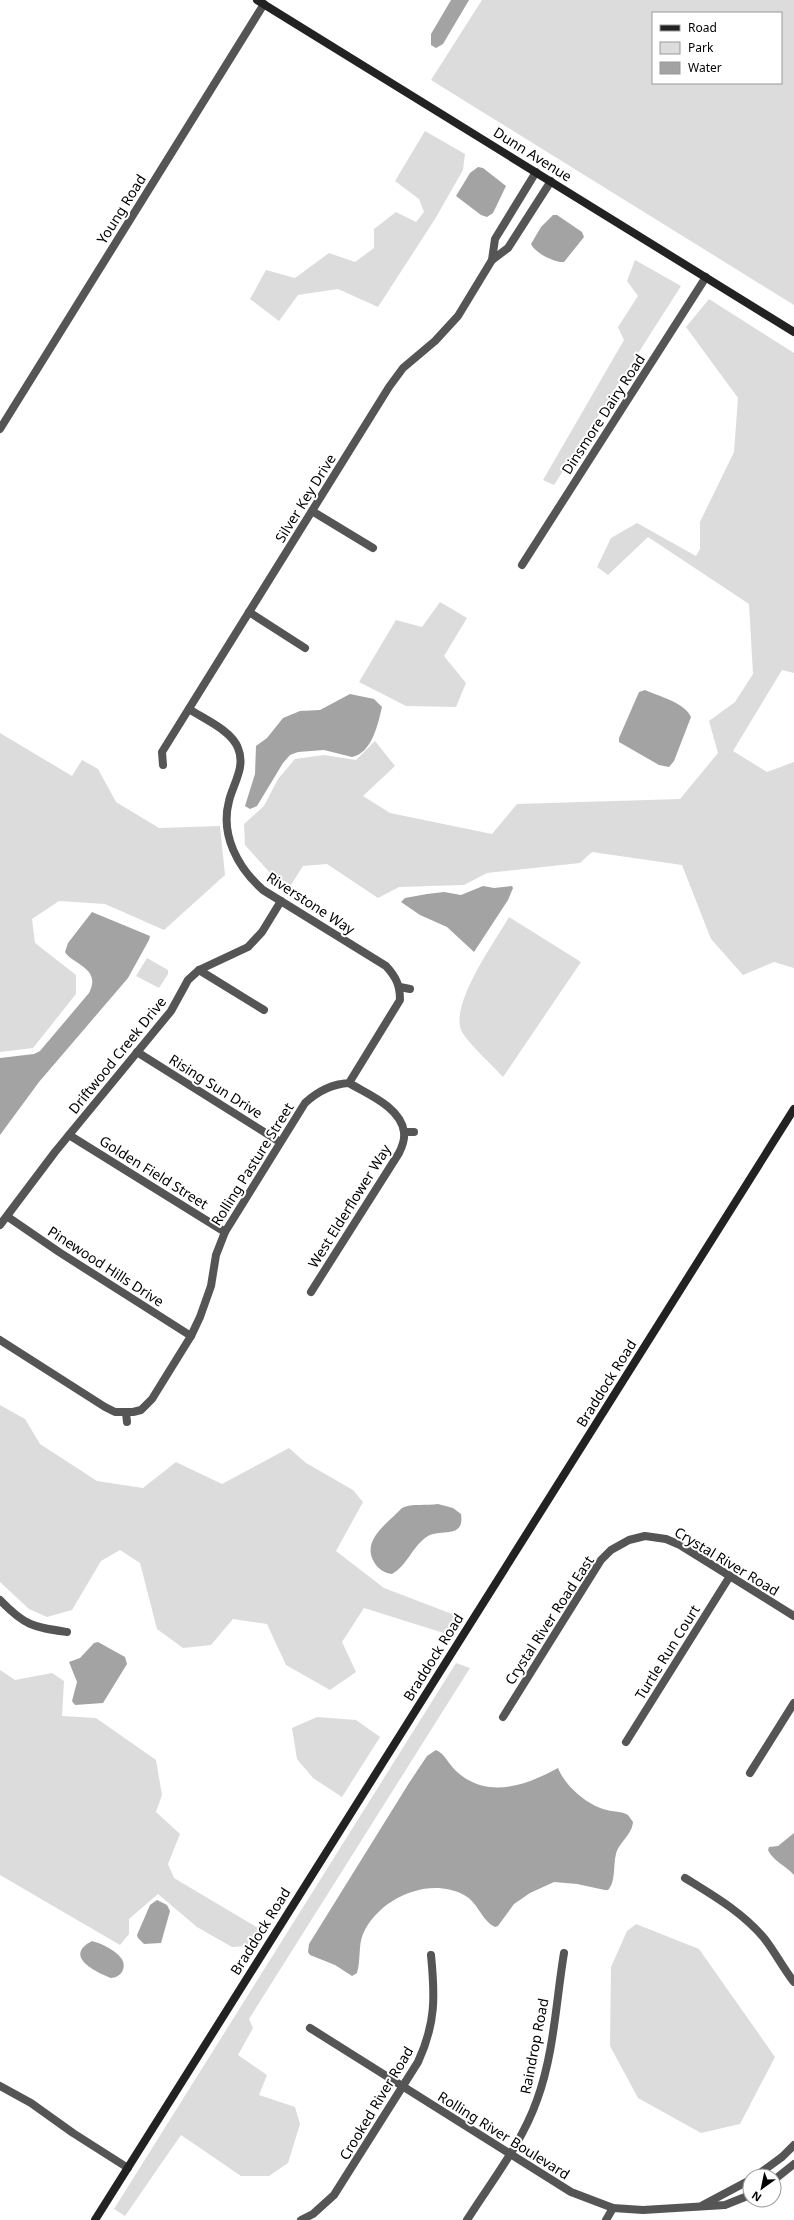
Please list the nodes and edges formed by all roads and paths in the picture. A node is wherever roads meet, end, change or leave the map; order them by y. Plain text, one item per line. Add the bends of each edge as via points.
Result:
1 (260, 2) edge
2 (536, 172) junction
3 (551, 181) junction
4 (492, 260) junction
5 (706, 277) junction
6 (794, 332) edge
7 (0, 429) edge
8 (312, 511) junction
9 (373, 548) dead end
10 (522, 565) dead end
11 (249, 612) junction
12 (305, 648) dead end
13 (189, 710) junction
14 (163, 765) dead end
15 (282, 901) junction
16 (199, 970) junction
17 (400, 987) junction
18 (410, 989) dead end
19 (264, 1010) dead end
20 (137, 1052) junction
21 (349, 1083) junction
22 (794, 1108) edge
23 (404, 1132) junction
24 (414, 1132) dead end
25 (69, 1135) junction
26 (280, 1142) junction
27 (8, 1217) junction
28 (0, 1225) edge
29 (225, 1232) junction
30 (311, 1292) dead end
31 (191, 1336) junction
32 (0, 1340) edge
33 (126, 1413) junction
34 (127, 1422) dead end
35 (622, 1543) joint
36 (730, 1576) junction
37 (0, 1600) edge
38 (794, 1616) edge
39 (67, 1632) dead end
40 (794, 1703) edge
41 (503, 1716) dead end
42 (626, 1742) dead end
43 (750, 1773) dead end
44 (685, 1878) dead end
45 (564, 1953) dead end
46 (431, 1955) dead end
47 (794, 1982) edge
48 (310, 2028) dead end
49 (0, 2086) edge
50 (402, 2087) junction
51 (794, 2144) edge
52 (509, 2154) junction
53 (794, 2164) edge
54 (128, 2168) junction
55 (768, 2168) edge
56 (782, 2174) edge
57 (742, 2184) edge
58 (742, 2198) edge
59 (701, 2206) junction
60 (613, 2208) junction
61 (95, 2220) edge
62 (301, 2220) edge
63 (467, 2220) edge
64 (606, 2220) edge

1 - 2 street, Dunn Avenue
1 - 7 street, Young Road
2 - 3 street, Dunn Avenue
2 - 4 street, Silver Key Drive via 495,239
3 - 4 street, Silver Key Drive via 508,248
3 - 5 street, Dunn Avenue
4 - 8 street, Silver Key Drive via 458,316 435,341 403,368
5 - 6 street, Dunn Avenue
5 - 10 street, Dinsmore Dairy Road
8 - 9 street
8 - 11 street, Silver Key Drive
11 - 12 street
11 - 13 street, Silver Key Drive
13 - 14 street, Silver Key Drive via 162,752
13 - 15 street, Riverstone Way via 222,730 238,748 240,762 238,776 228,802 227,828 234,854 249,877 263,890
15 - 16 street, Driftwood Creek Drive via 262,932 248,947
15 - 17 street, Riverstone Way via 386,966
16 - 19 street
16 - 20 street, Driftwood Creek Drive via 188,980 171,1011
17 - 18 street
17 - 21 street via 400,1000 395,1011
20 - 25 street, Driftwood Creek Drive
20 - 26 street, Rising Sun Drive
21 - 23 street via 392,1110 401,1120
21 - 26 street, Rolling Pasture Street via 338,1083 316,1092 305,1103
22 - 54 street, Braddock Road
23 - 24 street
23 - 30 street, West Elderflower Way via 399,1153
25 - 27 street, Driftwood Creek Drive
25 - 29 street, Golden Field Street
26 - 29 street, Rolling Pasture Street
27 - 28 street, Driftwood Creek Drive
27 - 31 street, Pinewood Hills Drive
29 - 31 street, Rolling Pasture Street via 216,1255 211,1286
31 - 33 street, Rolling Pasture Street via 152,1399 141,1410
32 - 33 street via 104,1408
33 - 34 street
35 - 36 street, Crystal River Road via 645,1536 666,1539
35 - 41 street, Crystal River Road East via 602,1560
36 - 38 street, Crystal River Road
36 - 42 street, Turtle Run Court
37 - 39 street via 14,1615 34,1627
40 - 43 street
44 - 47 street via 719,1899 753,1926
45 - 52 street, Raindrop Road via 543,2082 528,2120
46 - 50 street, Crooked River Road via 434,1994 431,2027 418,2062
48 - 50 street, Rolling River Boulevard
49 - 54 street via 31,2103
50 - 52 street, Rolling River Boulevard
50 - 62 street, Crooked River Road via 334,2195 313,2214
51 - 55 street
52 - 60 street, Rolling River Boulevard via 571,2192
52 - 63 street, Raindrop Road
53 - 56 street
54 - 61 street, Braddock Road
57 - 59 street, Rolling River Boulevard
58 - 59 street, Rolling River Boulevard via 725,2205
59 - 60 street, Rolling River Boulevard via 643,2210
60 - 64 street

